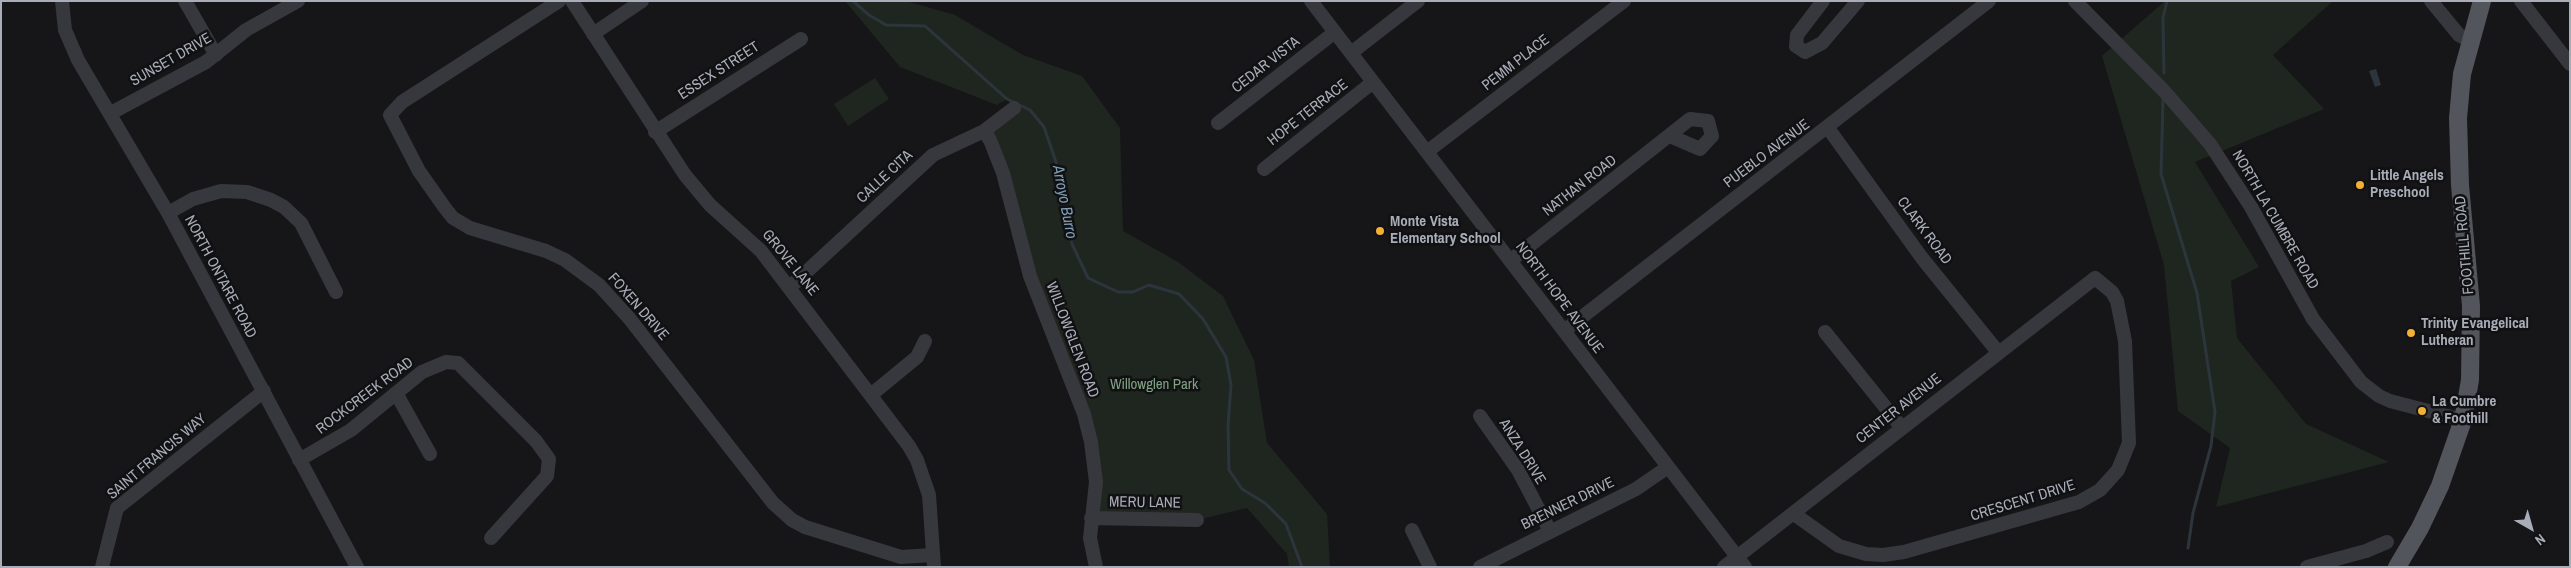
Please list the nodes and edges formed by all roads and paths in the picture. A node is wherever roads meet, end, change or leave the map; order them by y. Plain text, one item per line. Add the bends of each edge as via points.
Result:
1 (62, 1) edge
2 (185, 1) edge
3 (298, 1) edge
4 (559, 1) edge
5 (572, 1) edge
6 (642, 1) edge
7 (1311, 1) edge
8 (1418, 1) edge
9 (1624, 1) edge
10 (1823, 1) edge
11 (1858, 1) edge
12 (1989, 1) edge
13 (2075, 1) edge
14 (2431, 1) edge
15 (2482, 1) edge
16 (2521, 1) edge
17 (1335, 32) junction
18 (593, 34) junction
19 (800, 38) dead end
20 (2470, 41) junction
21 (1351, 53) junction
22 (216, 55) junction
23 (2570, 64) edge
24 (1373, 82) junction
25 (1014, 108) dead end
26 (111, 113) junction
27 (1218, 123) dead end
28 (1828, 128) junction
29 (984, 131) junction
30 (655, 132) junction
31 (1670, 136) dead end
32 (1428, 151) junction
33 (1264, 169) dead end
34 (168, 213) junction
35 (1510, 261) junction
36 (2094, 278) joint
37 (790, 287) junction
38 (336, 292) dead end
39 (1564, 331) junction
40 (1825, 332) dead end
41 (925, 341) dead end
42 (1998, 352) junction
43 (264, 391) junction
44 (396, 393) junction
45 (872, 394) junction
46 (1480, 416) dead end
47 (2463, 420) junction
48 (1902, 428) junction
49 (430, 454) dead end
50 (299, 460) junction
51 (1668, 467) junction
52 (1794, 514) junction
53 (1091, 518) junction
54 (1197, 520) dead end
55 (1412, 530) dead end
56 (1550, 531) junction
57 (491, 538) dead end
58 (2387, 542) dead end
59 (933, 561) edge
60 (1741, 562) edge
61 (102, 567) edge
62 (356, 567) edge
63 (1096, 567) edge
64 (1430, 567) edge
65 (1480, 567) edge
66 (1724, 567) edge
67 (2307, 567) edge
68 (2397, 567) edge

1 - 26 street, NORTH ONTARE ROAD via 65,30 71,46
2 - 22 street
3 - 22 street, SUNSET DRIVE via 246,30
4 - 59 street, FOXEN DRIVE via 402,102 390,115 419,170 444,208 458,222 470,228 546,251 599,285 629,318 773,503 792,520 900,558
5 - 18 street, GROVE LANE
6 - 18 street
7 - 17 street, NORTH HOPE AVENUE
8 - 21 street
9 - 32 street, PEMM PLACE
10 - 11 street via 1797,35 1796,46 1805,52 1822,43
12 - 28 street, PUEBLO AVENUE
13 - 47 street, NORTH LA CUMBRE ROAD via 2165,92 2210,144 2251,208 2313,319 2362,382 2390,401
14 - 20 street via 2459,35
15 - 20 main road, FOOTHILL ROAD
16 - 23 street
17 - 21 street, NORTH HOPE AVENUE
17 - 27 street, CEDAR VISTA
18 - 30 street, GROVE LANE
19 - 30 street, ESSEX STREET
20 - 47 main road, FOOTHILL ROAD via 2462,74 2458,118 2472,367
21 - 24 street, NORTH HOPE AVENUE
22 - 26 street, SUNSET DRIVE
24 - 32 street, NORTH HOPE AVENUE
24 - 33 street, HOPE TERRACE
25 - 29 street, CALLE CITA
26 - 34 street, NORTH ONTARE ROAD
28 - 39 street, PUEBLO AVENUE
28 - 42 street, CLARK ROAD via 1922,258
29 - 37 street, CALLE CITA via 932,155
29 - 53 street, WILLOWGLEN ROAD via 1003,172 1030,276 1084,414 1095,464
30 - 37 street, GROVE LANE via 697,191 750,238
31 - 35 street, NATHAN ROAD
32 - 35 street, NORTH HOPE AVENUE
34 - 38 street via 193,199 221,191 247,192 271,200 301,223
34 - 43 street, NORTH ONTARE ROAD
35 - 39 street, NORTH HOPE AVENUE
36 - 42 street, CENTER AVENUE
36 - 52 street, CRESCENT DRIVE via 2106,285 2118,301 2125,341 2129,443 2118,470 2100,490 2079,502 1904,552 1883,555 1839,546
37 - 45 street, GROVE LANE
39 - 51 street, NORTH HOPE AVENUE
40 - 48 street
41 - 45 street via 917,357
42 - 48 street, CENTER AVENUE
43 - 50 street, NORTH ONTARE ROAD
43 - 61 street, SAINT FRANCIS WAY via 118,508
44 - 49 street
44 - 50 street, ROCKCREEK ROAD via 351,430
44 - 57 street, ROCKCREEK ROAD via 434,366 446,362 458,364 546,454 550,465 547,476
45 - 59 street, GROVE LANE via 910,446 925,480 932,511
46 - 56 street, ANZA DRIVE via 1518,470
47 - 68 main road, FOOTHILL ROAD via 2440,486
48 - 52 street, CENTER AVENUE
50 - 62 street, NORTH ONTARE ROAD
51 - 56 street, BRENNER DRIVE via 1636,489
51 - 60 street, NORTH HOPE AVENUE
52 - 60 street, CENTER AVENUE
53 - 54 street, MERU LANE
53 - 63 street, WILLOWGLEN ROAD via 1090,538
55 - 64 street
56 - 65 street, BRENNER DRIVE
58 - 67 street
60 - 66 street, CENTER AVENUE

